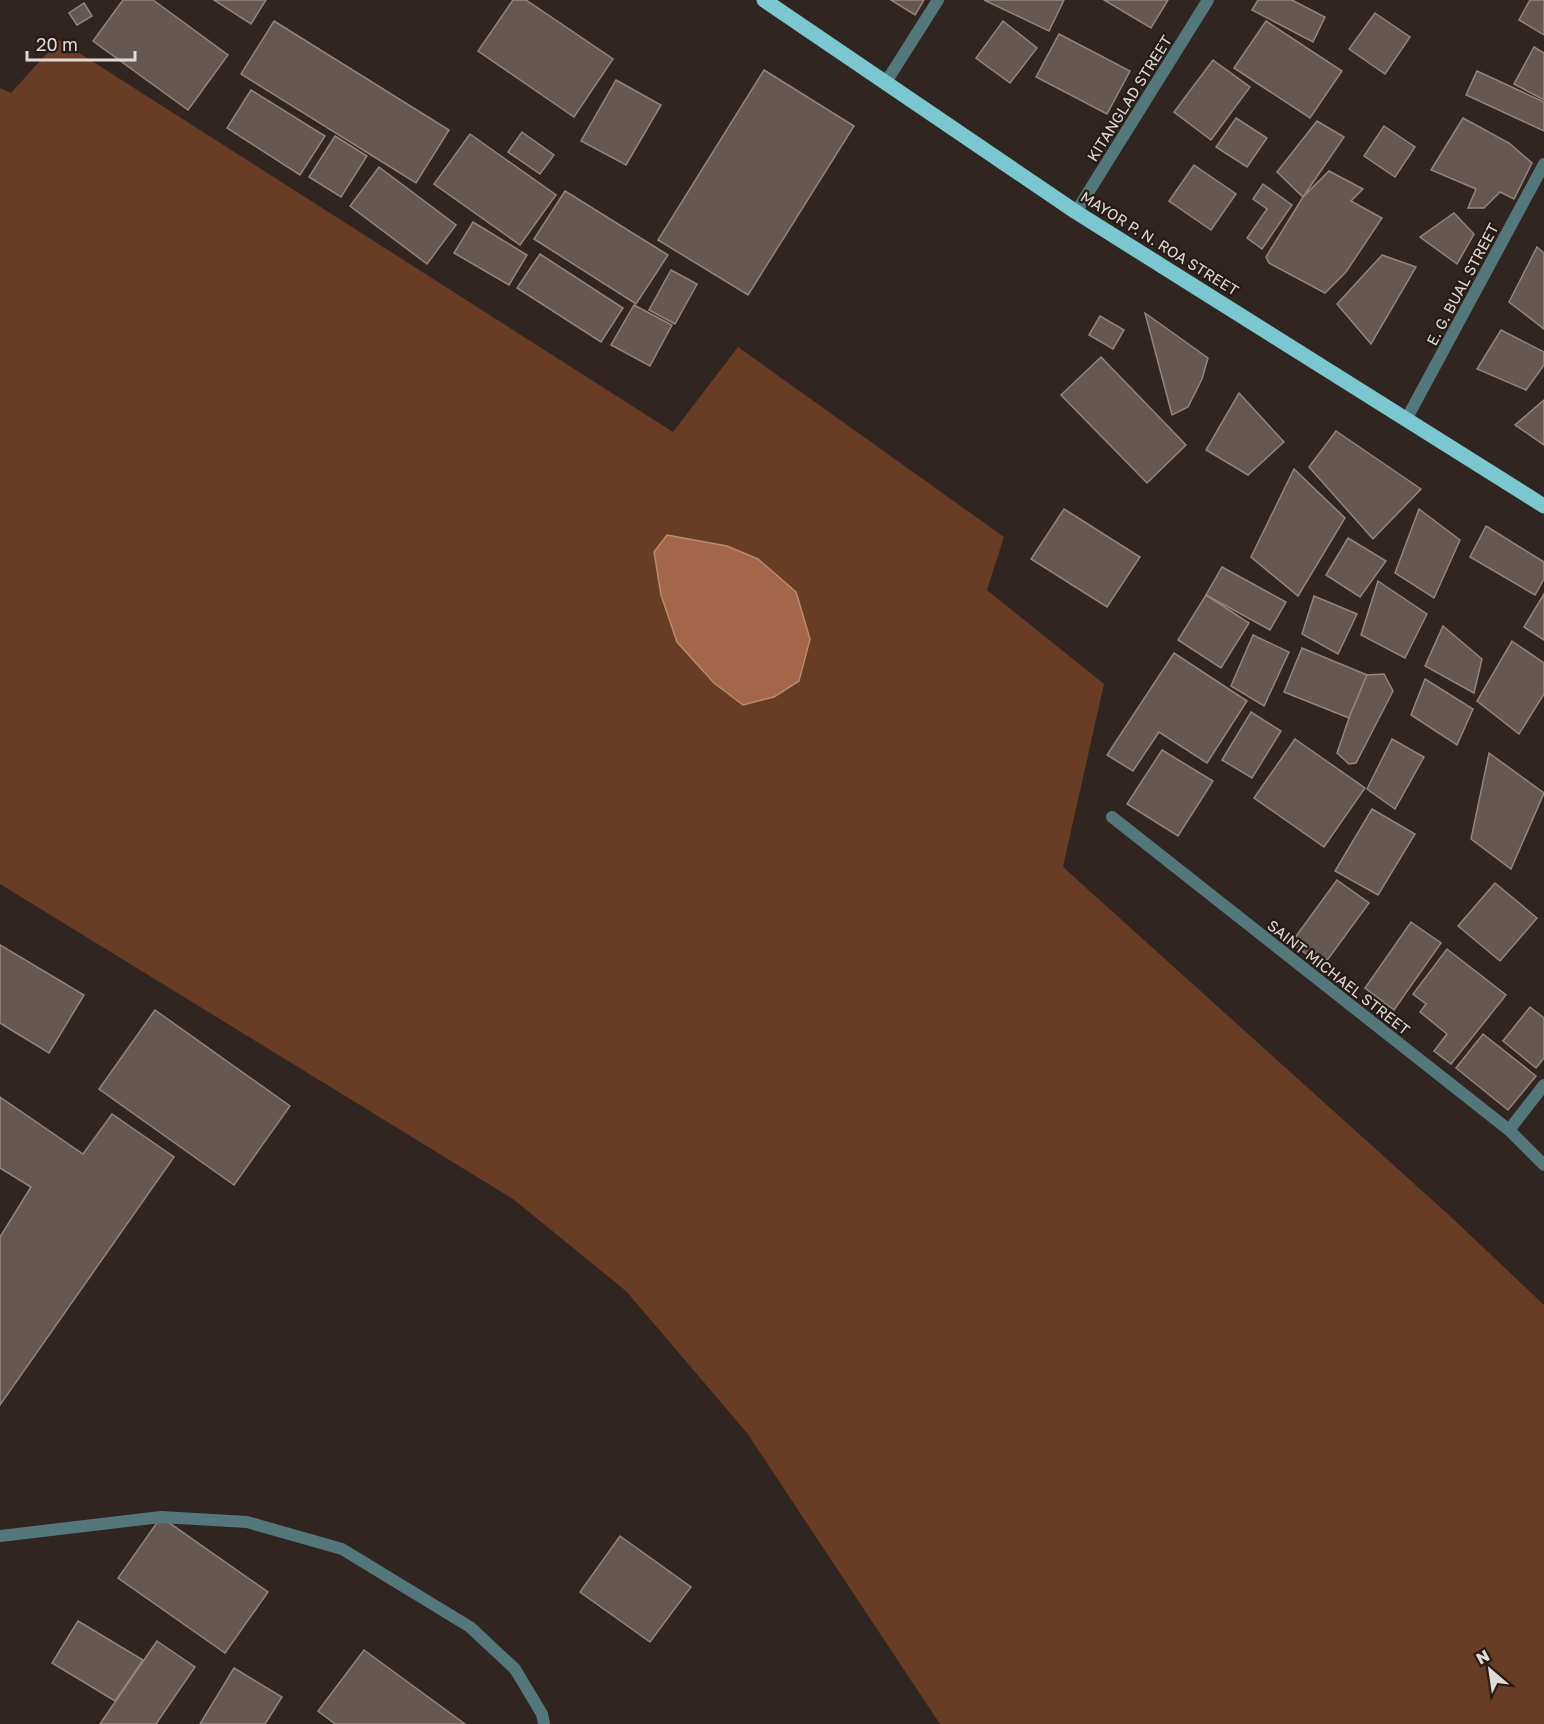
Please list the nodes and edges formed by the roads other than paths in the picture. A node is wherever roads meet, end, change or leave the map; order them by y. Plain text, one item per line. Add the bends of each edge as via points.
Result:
1 (764, 0) edge
2 (938, 0) edge
3 (1208, 0) edge
4 (886, 82) junction
5 (1544, 164) edge
6 (1076, 212) junction
7 (1407, 418) junction
8 (1544, 506) edge
9 (1112, 817) dead end
10 (1544, 1085) edge
11 (1509, 1130) junction
12 (1544, 1165) edge
13 (0, 1536) edge
14 (544, 1724) edge

1 - 4 main road, MAYOR P. N. ROA STREET
2 - 4 street
3 - 6 street, KITANGLAD STREET
4 - 6 main road, MAYOR P. N. ROA STREET
5 - 7 street, E. G. BUAL STREET
6 - 7 main road, MAYOR P. N. ROA STREET
7 - 8 main road, MAYOR P. N. ROA STREET
9 - 11 street, SAINT MICHAEL STREET
10 - 11 street
11 - 12 street, SAINT MICHAEL STREET
13 - 14 street via 161,1517 247,1521 342,1549 470,1627 515,1669

